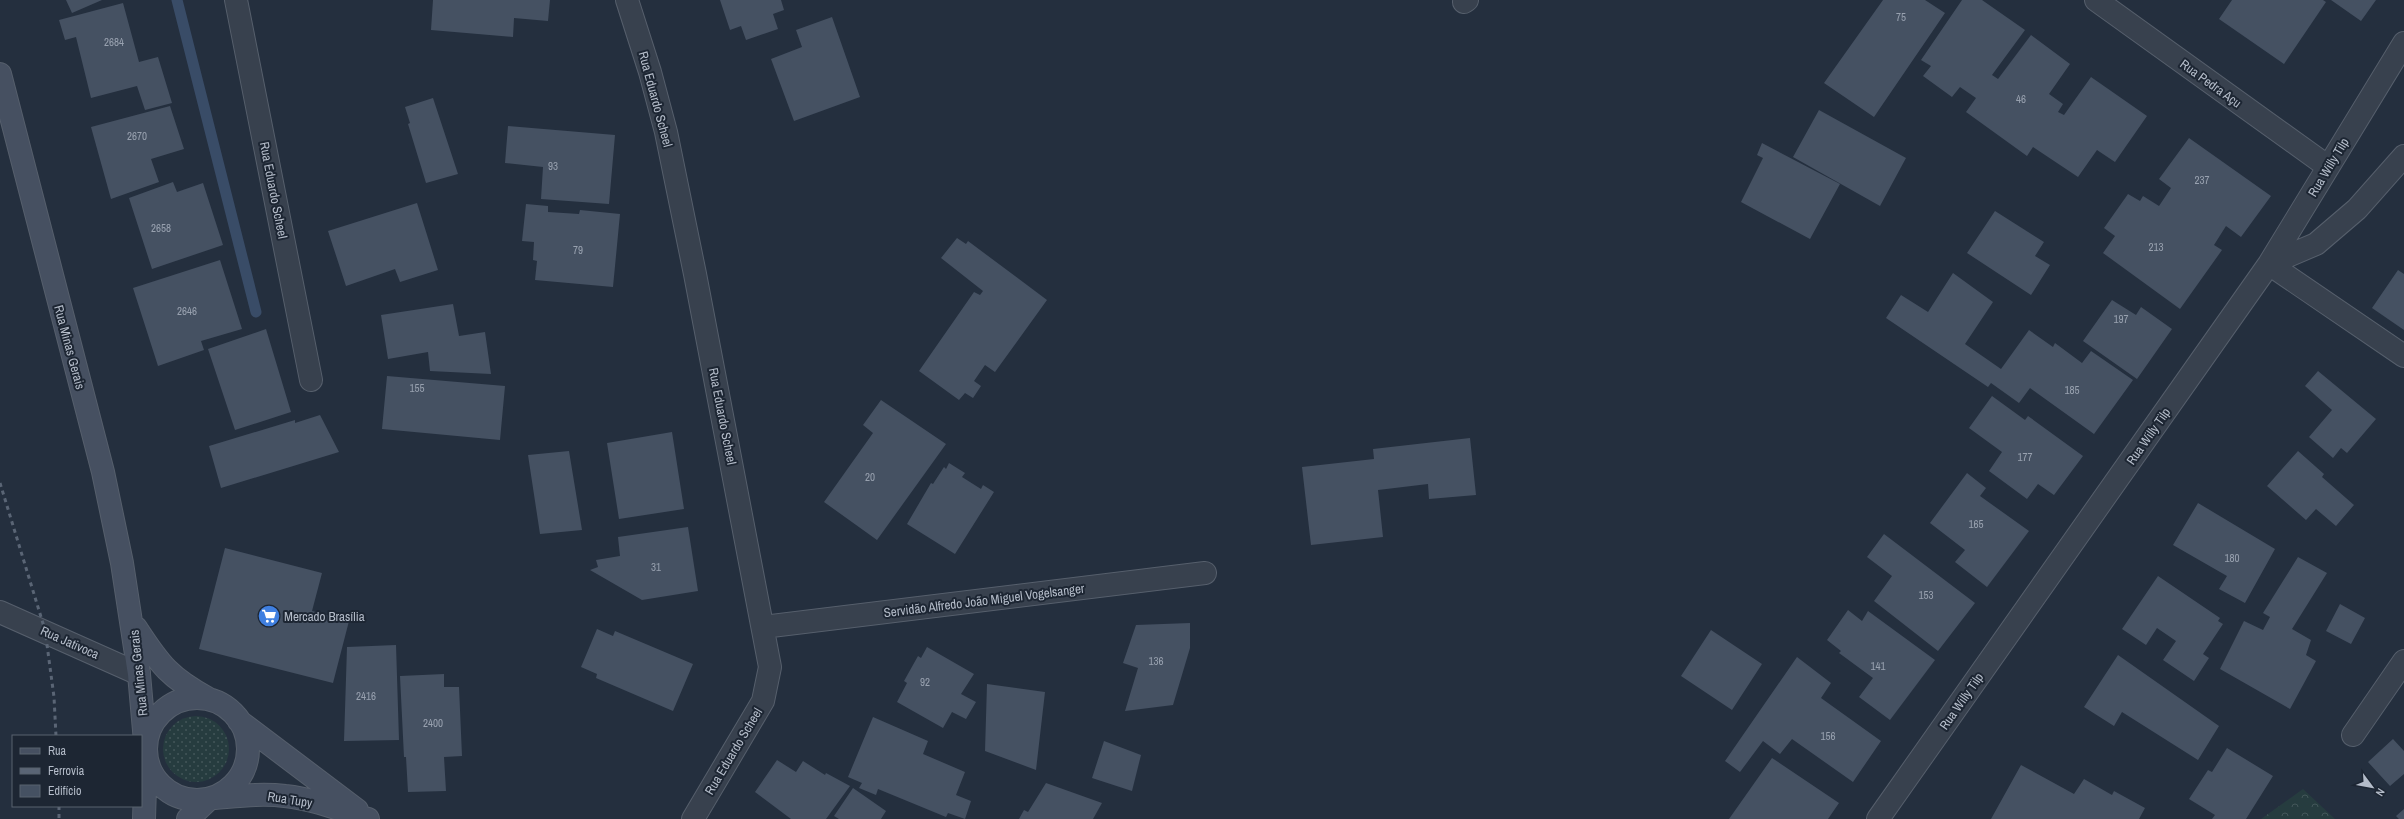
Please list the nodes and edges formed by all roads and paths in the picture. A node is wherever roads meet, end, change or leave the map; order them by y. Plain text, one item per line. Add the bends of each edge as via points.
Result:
1 (236, 0) edge
2 (626, 0) edge
3 (2096, 0) edge
4 (2404, 43) edge
5 (0, 74) edge
6 (2404, 156) edge
7 (2327, 166) junction
8 (2269, 264) junction
9 (2404, 356) edge
10 (311, 380) dead end
11 (1206, 573) dead end
12 (0, 612) edge
13 (132, 622) junction
14 (763, 628) junction
15 (2404, 661) edge
16 (139, 674) junction
17 (182, 684) junction
18 (213, 701) junction
19 (239, 721) junction
20 (2353, 735) dead end
21 (146, 753) junction
22 (209, 799) junction
23 (144, 819) edge
24 (188, 819) edge
25 (369, 819) edge
26 (693, 819) edge
27 (1878, 819) edge

1 - 10 street, Rua Eduardo Scheel
2 - 14 street, Rua Eduardo Scheel via 650,72 666,132
3 - 7 street, Rua Pedra Açu
4 - 7 street, Rua Willy Tilp
5 - 13 main road, Rua Minas Gerais via 103,472
6 - 8 street via 2357,209 2316,244
7 - 8 street, Rua Willy Tilp
8 - 9 street
8 - 27 street, Rua Willy Tilp
11 - 14 street, Servidão Alfredo João Miguel Vogelsanger
12 - 16 street, Rua Jativoca
13 - 16 main road, Rua Minas Gerais
13 - 17 main road, Rua Minas Gerais via 157,661
14 - 26 street, Rua Eduardo Scheel via 770,667 763,701
15 - 20 street
16 - 17 main road
16 - 21 main road, Rua Minas Gerais
17 - 18 main road, Rua Minas Gerais
18 - 19 main road via 228,709
18 - 21 main road via 197,698 180,701 165,709 154,721 147,737
19 - 22 main road via 246,736 248,752 244,768 236,782 224,792
19 - 25 main road, Rua Tupy
21 - 22 main road via 151,770 160,785 170,792 192,800
21 - 23 main road, Rua Minas Gerais
22 - 24 main road
22 - 25 main road, Rua Tupy via 255,794 286,796

